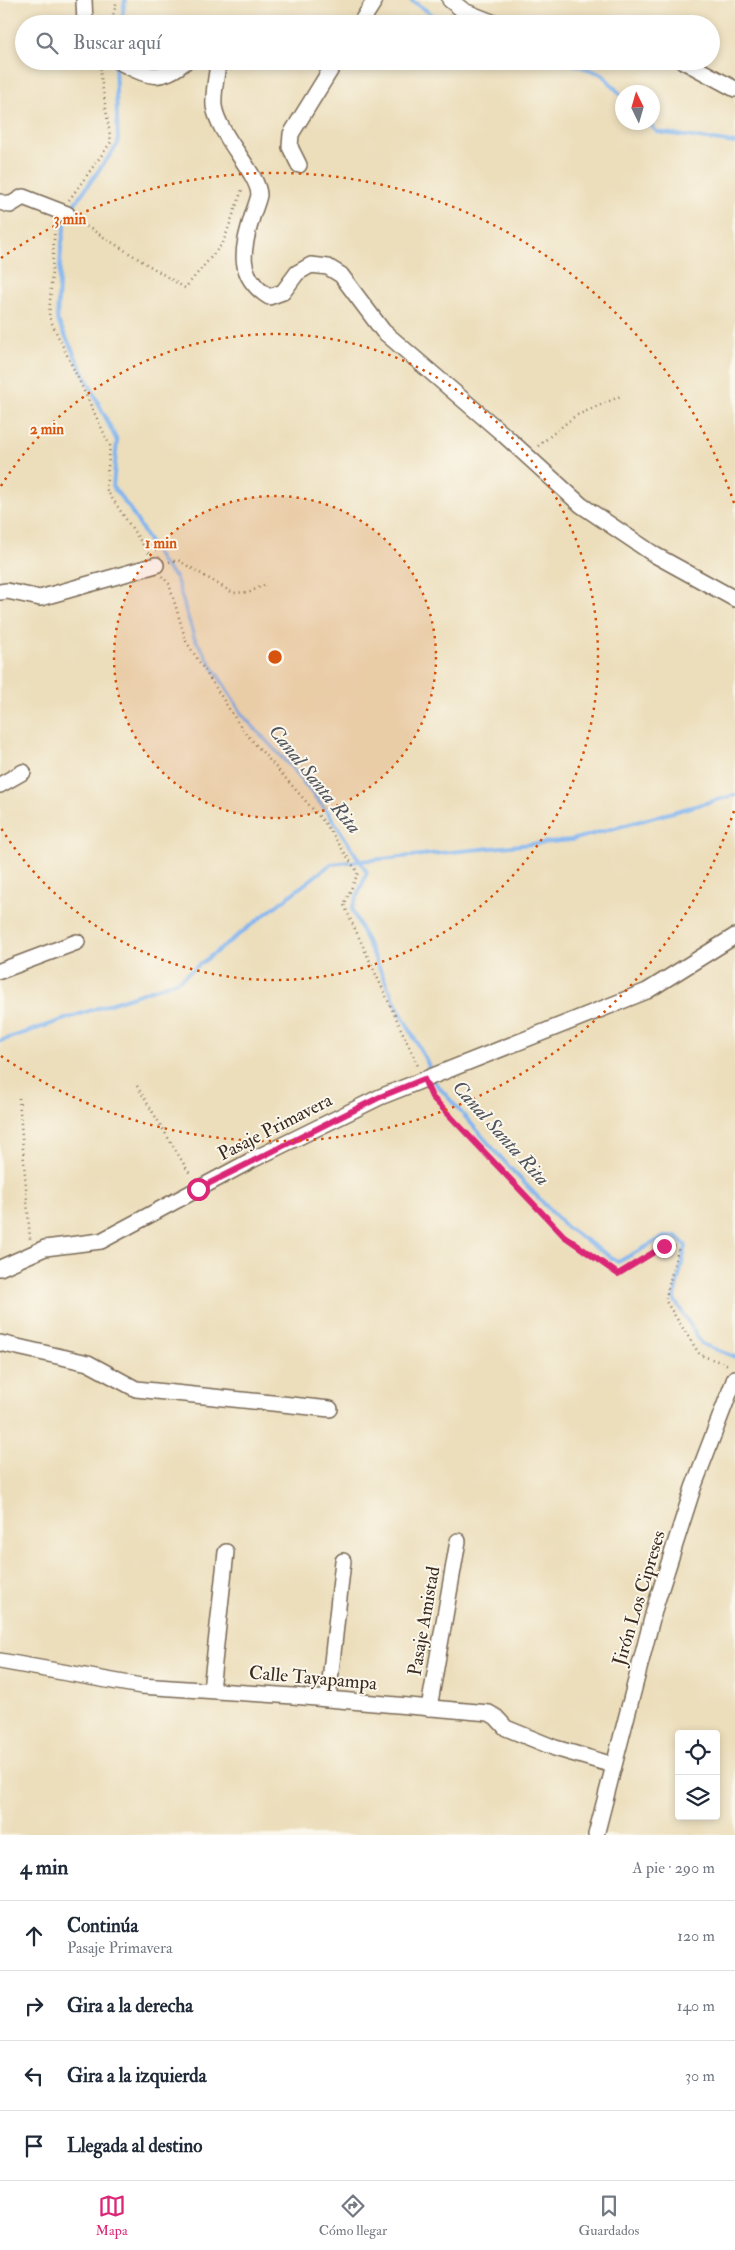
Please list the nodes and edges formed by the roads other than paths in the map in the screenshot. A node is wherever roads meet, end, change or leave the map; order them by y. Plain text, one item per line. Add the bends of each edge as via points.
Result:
1 (84, 0) edge
2 (375, 0) edge
3 (450, 0) edge
4 (472, 6) edge
5 (85, 15) edge
6 (366, 15) edge
7 (484, 15) edge
8 (136, 70) edge
9 (176, 70) edge
10 (217, 70) edge
11 (330, 70) edge
12 (700, 70) edge
13 (735, 89) edge
14 (299, 165) dead end
15 (0, 202) edge
16 (64, 213) road end
17 (156, 565) road end
18 (0, 592) edge
19 (735, 599) edge
20 (23, 772) dead end
21 (0, 785) edge
22 (735, 936) edge
23 (77, 942) dead end
24 (0, 971) edge
25 (0, 1268) edge
26 (0, 1343) edge
27 (735, 1378) edge
28 (330, 1409) dead end
29 (458, 1541) dead end
30 (226, 1552) dead end
31 (343, 1561) dead end
32 (0, 1661) edge
33 (211, 1690) junction
34 (328, 1698) junction
35 (429, 1708) junction
36 (613, 1765) junction
37 (596, 1835) edge

1 - 5 street
2 - 6 street
3 - 4 street
4 - 7 street
8 - 9 street via 162,77
10 - 19 street via 214,107 224,131 254,179 258,195 242,251 246,272 257,289 269,297 282,292 297,273 311,265 328,267 341,275 382,331 590,510 655,554
11 - 14 street via 291,134 290,147
12 - 13 street
15 - 16 street via 10,205 23,197
17 - 18 street via 40,598
20 - 21 street
22 - 25 street, Pasaje Primavera via 647,991 372,1101 101,1241 45,1248
23 - 24 street
26 - 28 street via 88,1363 136,1389
27 - 36 street, Jirón Los Cipreses via 655,1607
29 - 35 street, Pasaje Amistad
30 - 33 street
31 - 34 street
32 - 33 street, Calle Tayapampa via 141,1686
33 - 34 street, Calle Tayapampa
34 - 35 street, Calle Tayapampa
35 - 36 street, Calle Tayapampa via 489,1713 506,1728 555,1748
36 - 37 street, Jirón Los Cipreses

